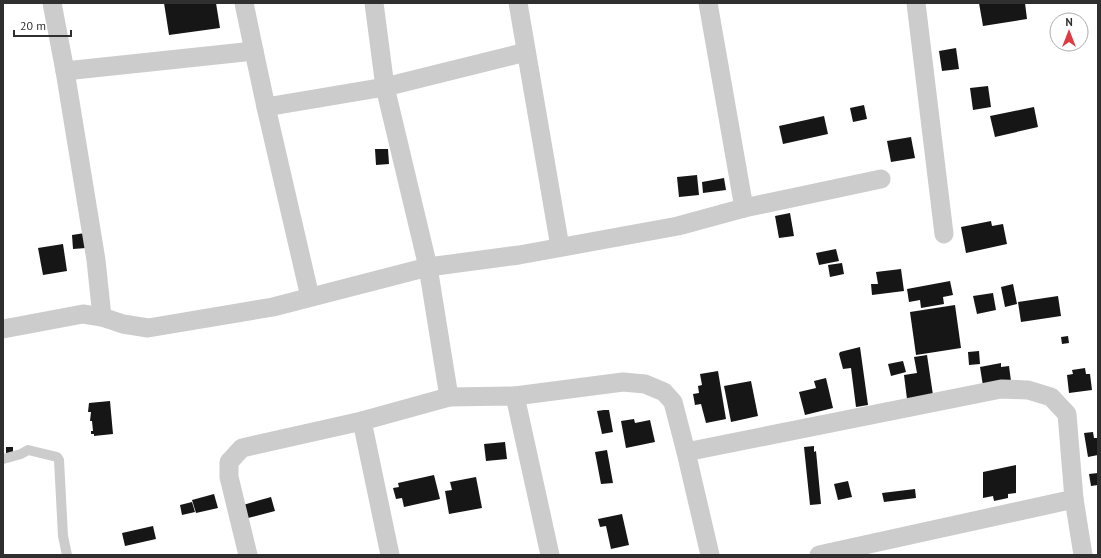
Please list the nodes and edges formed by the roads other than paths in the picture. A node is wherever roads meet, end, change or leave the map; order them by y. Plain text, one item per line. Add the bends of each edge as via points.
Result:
1 (52, 3) edge
2 (244, 3) edge
3 (374, 3) edge
4 (518, 3) edge
5 (708, 3) edge
6 (916, 3) edge
7 (254, 51) junction
8 (526, 52) junction
9 (65, 71) junction
10 (385, 87) junction
11 (266, 107) junction
12 (881, 179) dead end
13 (744, 208) junction
14 (944, 234) dead end
15 (560, 247) junction
16 (428, 267) junction
17 (310, 297) junction
18 (102, 317) junction
19 (3, 329) edge
20 (515, 396) junction
21 (449, 397) junction
22 (362, 420) junction
23 (686, 452) junction
24 (3, 459) edge
25 (1074, 500) junction
26 (67, 555) edge
27 (248, 555) edge
28 (390, 555) edge
29 (550, 555) edge
30 (710, 555) edge
31 (819, 555) edge
32 (1083, 555) edge

1 - 9 street
2 - 7 street
3 - 10 street
4 - 8 street
5 - 13 street
6 - 14 street
7 - 9 street
7 - 11 street
8 - 10 street
8 - 15 street
9 - 18 street via 96,260
10 - 11 street
10 - 16 street
11 - 17 street
12 - 13 street
13 - 15 street via 678,226
15 - 16 street
16 - 17 street
16 - 21 street
17 - 18 street via 273,307 148,328
18 - 19 street via 83,314
20 - 21 street
20 - 23 street via 623,382 645,384 664,392 672,402
20 - 29 street
21 - 22 street
22 - 27 street via 242,448 229,462 229,477
22 - 28 street
23 - 25 street via 980,393 1028,390 1051,397 1067,414
23 - 30 street
24 - 26 lane via 28,450 57,457 63,536
25 - 31 street
25 - 32 street

